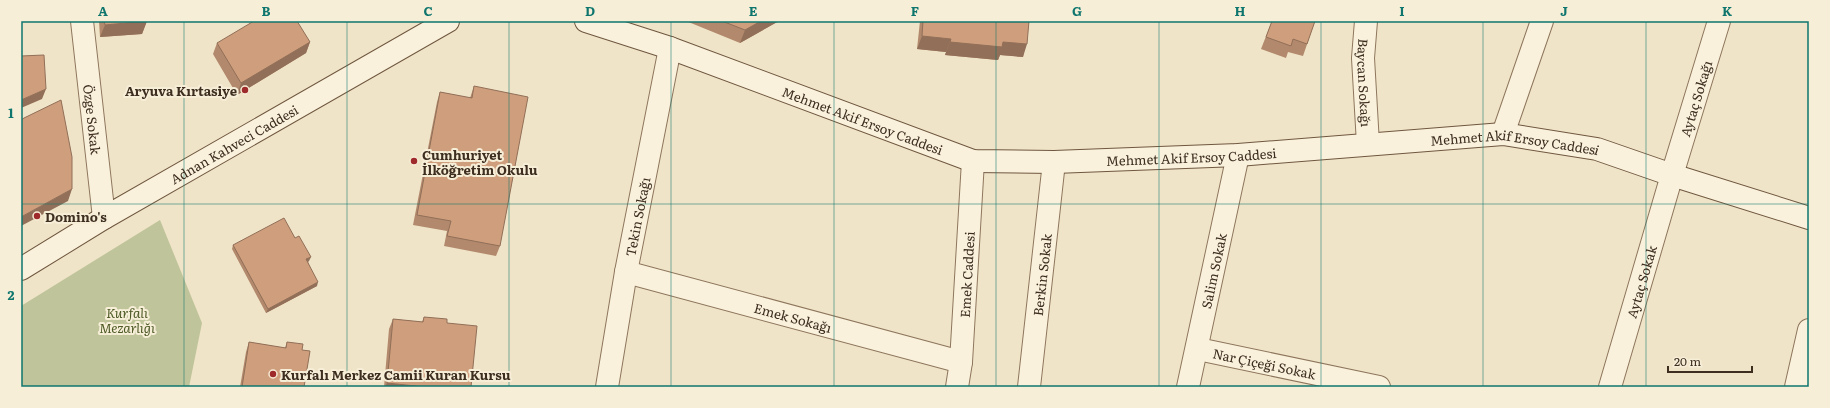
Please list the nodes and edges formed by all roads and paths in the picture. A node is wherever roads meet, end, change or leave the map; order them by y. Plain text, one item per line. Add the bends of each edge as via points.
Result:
1 (82, 21) edge
2 (448, 21) edge
3 (586, 21) edge
4 (1366, 21) edge
5 (1542, 21) edge
6 (1719, 21) edge
7 (670, 48) junction
8 (1503, 134) junction
9 (1368, 144) junction
10 (1238, 155) junction
11 (973, 161) junction
12 (1054, 162) junction
13 (1672, 175) junction
14 (104, 218) junction
15 (1809, 218) edge
16 (21, 269) edge
17 (626, 272) junction
18 (1809, 330) edge
19 (1198, 349) junction
20 (961, 362) junction
21 (607, 387) edge
22 (957, 387) edge
23 (1029, 387) edge
24 (1188, 387) edge
25 (1379, 387) edge
26 (1610, 387) edge
27 (1796, 387) edge

1 - 14 street, Özge Sokak
2 - 14 street, Adnan Kahveci Caddesi
3 - 7 street, Mehmet Akif Ersoy Caddesi
4 - 9 street, Baycan Sokağı via 1363,58
5 - 8 street
6 - 13 street, Aytaç Sokağı
7 - 11 street, Mehmet Akif Ersoy Caddesi
7 - 17 street, Tekin Sokağı
8 - 9 street, Mehmet Akif Ersoy Caddesi
8 - 13 street, Mehmet Akif Ersoy Caddesi via 1597,149
9 - 10 street, Mehmet Akif Ersoy Caddesi
10 - 12 street, Mehmet Akif Ersoy Caddesi
10 - 19 street, Salim Sokak
11 - 12 street, Mehmet Akif Ersoy Caddesi
11 - 20 street, Emek Caddesi
12 - 23 street, Berkin Sokak
13 - 15 street, Mehmet Akif Ersoy Caddesi
13 - 26 street, Aytaç Sokak
14 - 16 street, Adnan Kahveci Caddesi
17 - 20 street, Emek Sokağı
17 - 21 street, Tekin Sokağı
18 - 27 street
19 - 24 street, Salim Sokak
19 - 25 street, Nar Çiçeği Sokak
20 - 22 street, Emek Caddesi

